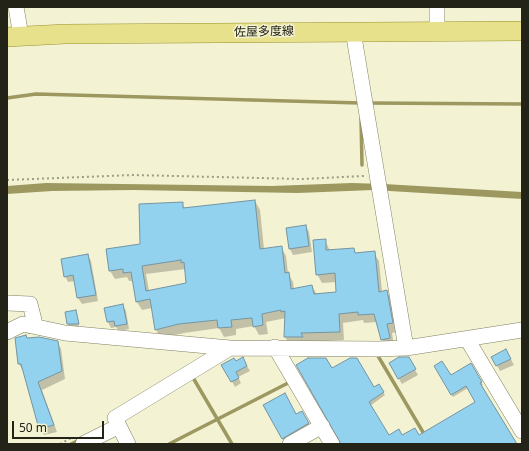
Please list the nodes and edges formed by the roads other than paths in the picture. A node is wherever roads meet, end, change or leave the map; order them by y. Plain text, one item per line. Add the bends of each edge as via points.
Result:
1 (16, 7) edge
2 (437, 7) edge
3 (437, 30) junction
4 (353, 31) junction
5 (522, 31) edge
6 (14, 36) edge
7 (7, 303) edge
8 (31, 326) junction
9 (522, 330) edge
10 (7, 332) edge
11 (467, 339) junction
12 (275, 347) junction
13 (230, 348) junction
14 (406, 348) junction
15 (322, 426) junction
16 (522, 431) edge
17 (114, 432) edge
18 (83, 444) edge
19 (128, 444) edge
20 (290, 444) edge
21 (332, 444) edge

1 - 6 street
2 - 3 street
3 - 4 main road, 佐屋多度線
3 - 5 main road, 佐屋多度線
4 - 6 main road, 佐屋多度線
4 - 14 street
7 - 8 street via 30,304 34,320
8 - 10 street via 23,324
8 - 13 street via 65,332
9 - 11 street
11 - 14 street
11 - 16 street
12 - 13 street
12 - 14 street
12 - 15 street
13 - 17 street via 115,418
15 - 20 street
15 - 21 street
17 - 18 street
17 - 19 street

